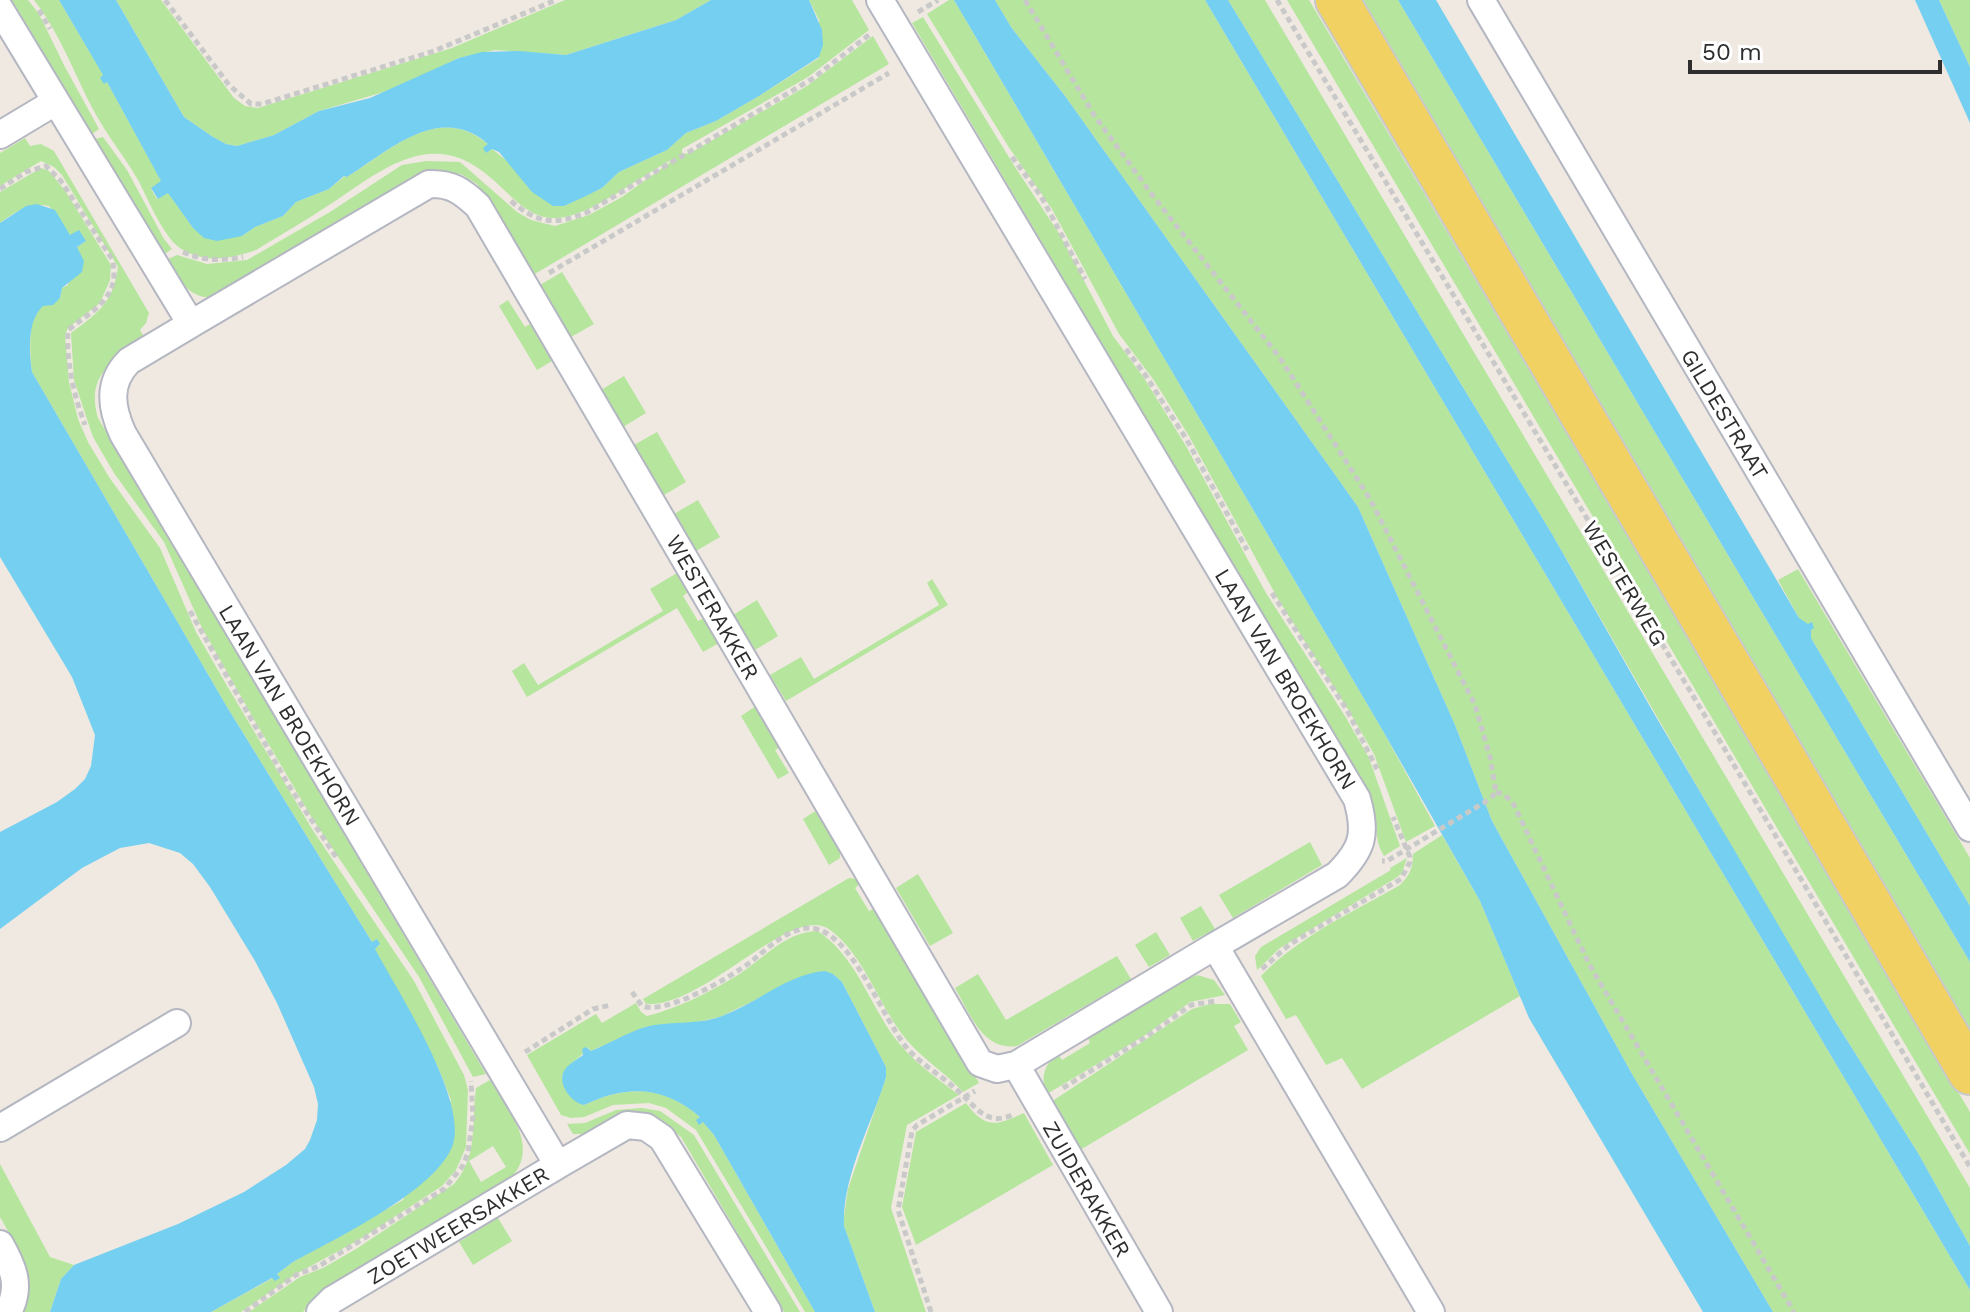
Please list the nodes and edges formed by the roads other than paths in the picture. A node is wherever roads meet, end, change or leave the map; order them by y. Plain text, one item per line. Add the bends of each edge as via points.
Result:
1 (880, 0) edge
2 (1337, 0) edge
3 (1481, 0) edge
4 (0, 9) edge
5 (55, 102) junction
6 (0, 135) edge
7 (191, 324) junction
8 (1970, 828) edge
9 (1215, 946) junction
10 (177, 1023) dead end
11 (1006, 1067) junction
12 (1970, 1073) edge
13 (0, 1128) edge
14 (558, 1165) junction
15 (0, 1244) edge
16 (8, 1312) edge
17 (320, 1312) edge
18 (768, 1312) edge
19 (1159, 1312) edge
20 (1431, 1312) edge

1 - 9 street, LAAN VAN BROEKHORN via 1357,799 1364,823 1351,861 1337,875
2 - 12 main road
3 - 8 street, GILDESTRAAT
4 - 5 street
5 - 6 street
5 - 7 street
7 - 11 street, WESTERAKKER via 429,184 446,183 464,193 478,206 980,1063
7 - 14 street, LAAN VAN BROEKHORN via 121,369 112,401 116,418
9 - 11 street
9 - 20 street
10 - 13 street
11 - 19 street, ZUIDERAKKER via 1037,1103
14 - 17 street, ZOETWEERSAKKER
14 - 18 street via 627,1125 646,1127 662,1138
15 - 16 street via 16,1281

